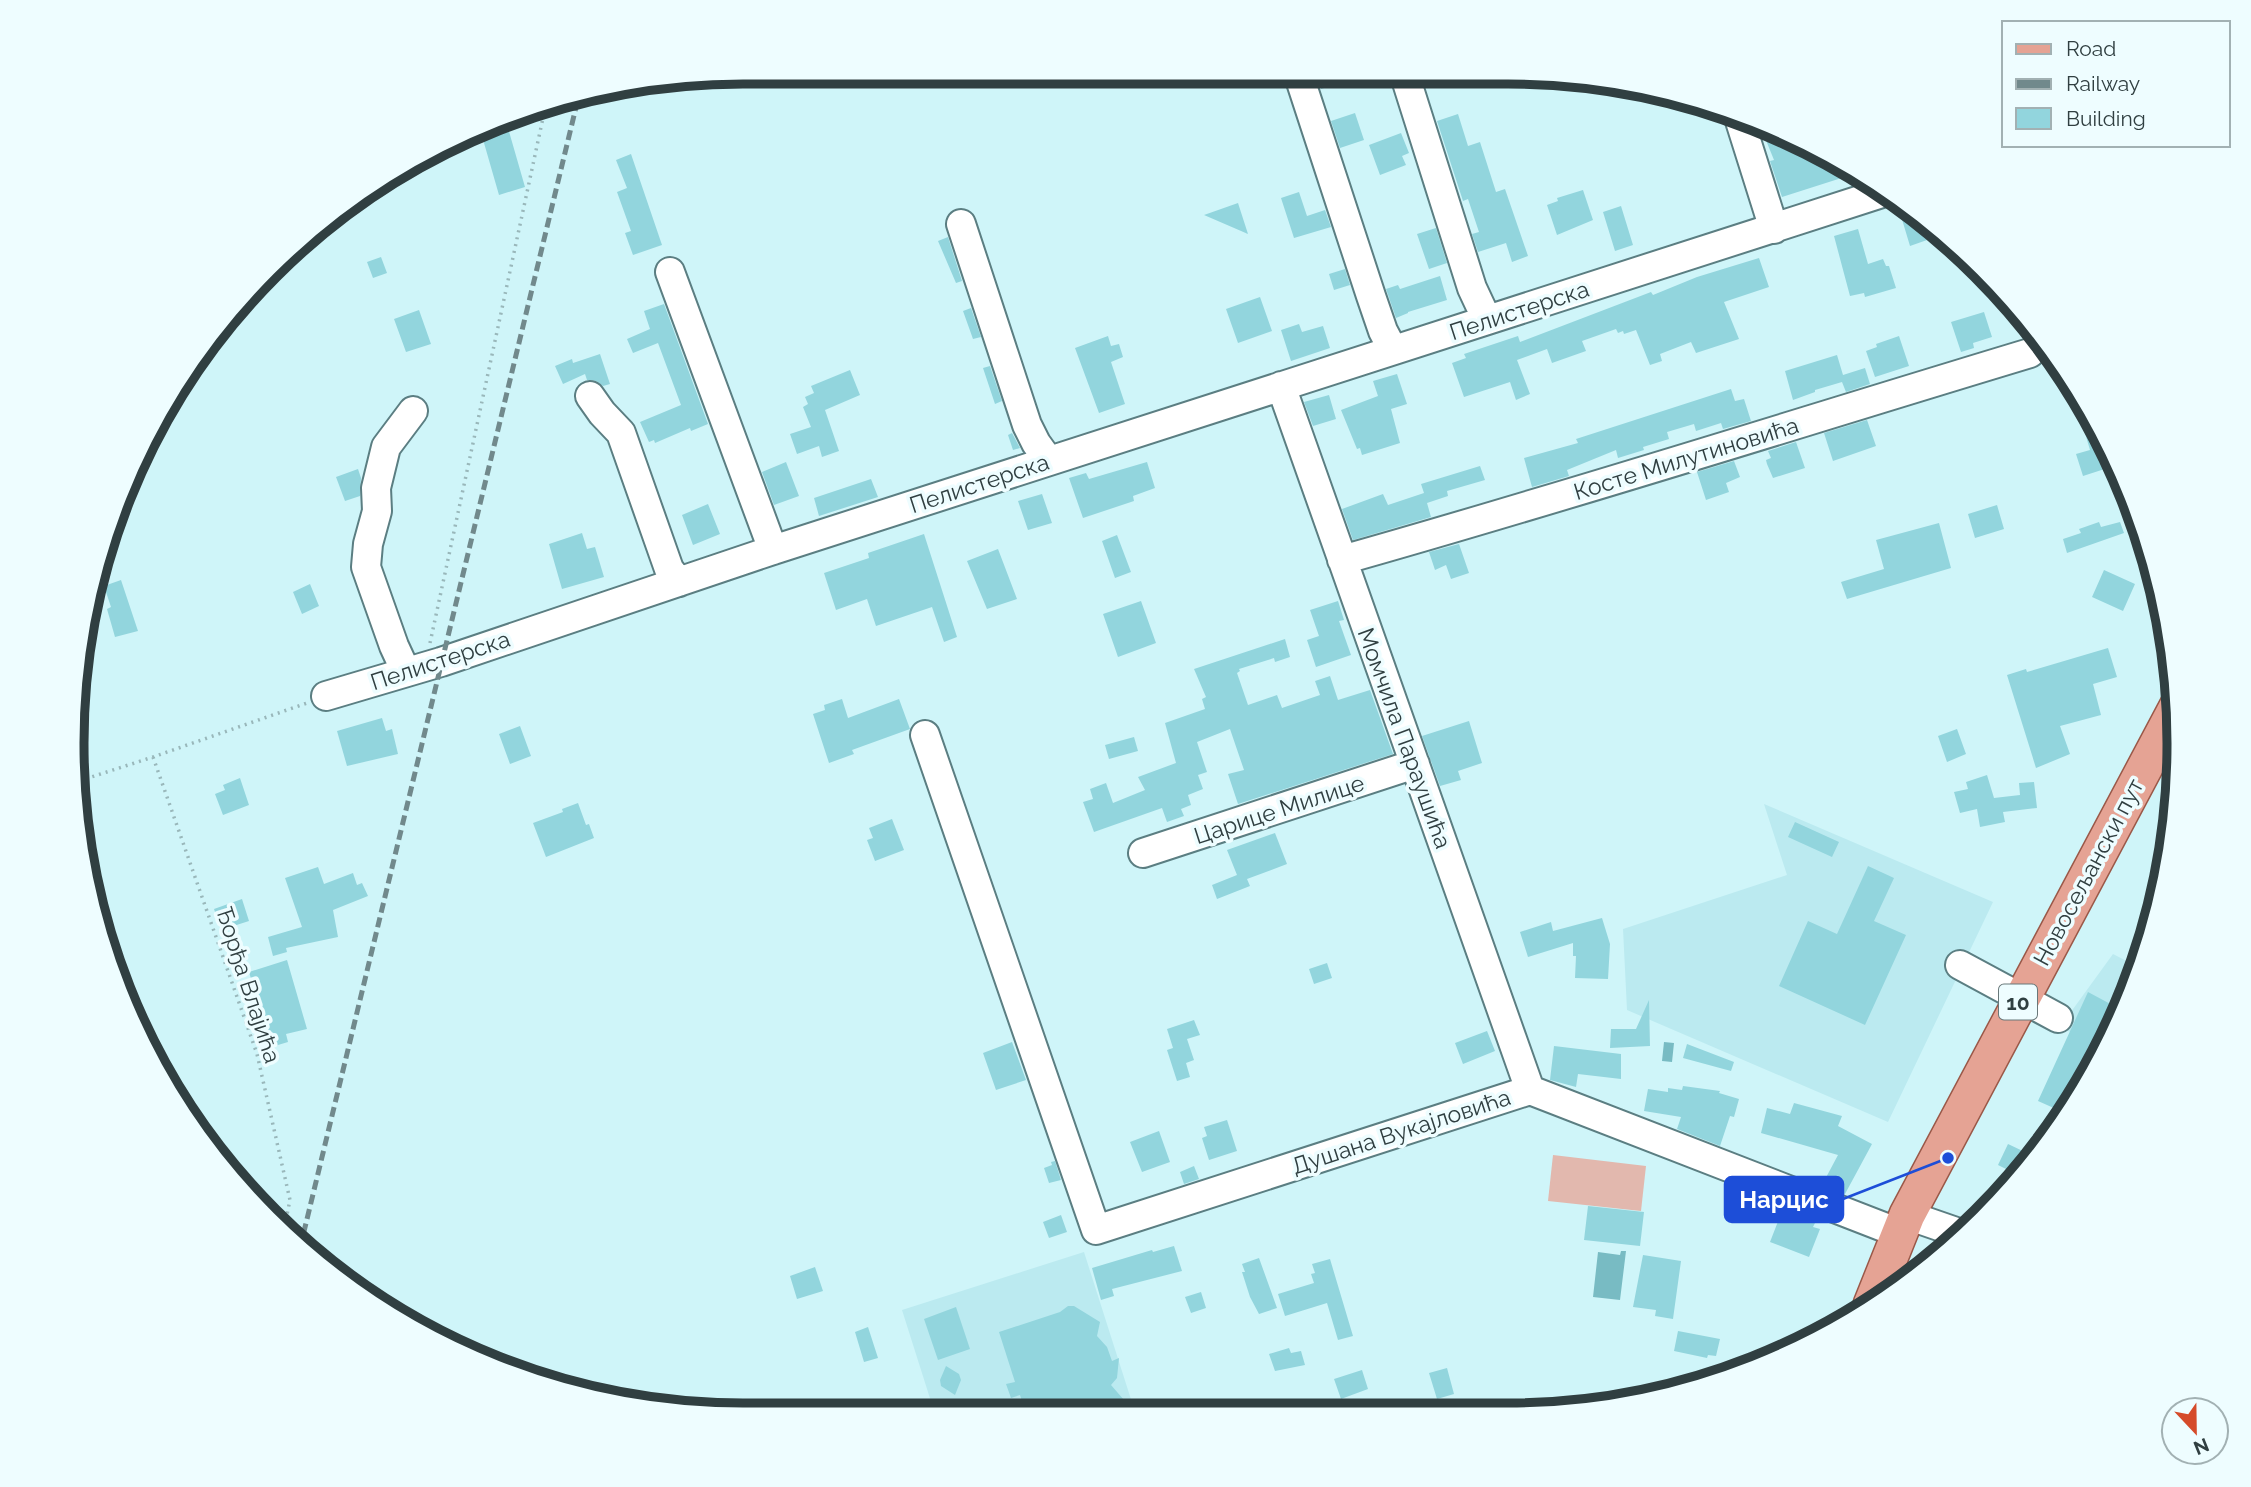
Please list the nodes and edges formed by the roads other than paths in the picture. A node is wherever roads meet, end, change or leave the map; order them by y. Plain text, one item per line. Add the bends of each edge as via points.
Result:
1 (1302, 84) edge
2 (1408, 84) edge
3 (1742, 127) edge
4 (1875, 195) edge
5 (961, 224) dead end
6 (1774, 229) junction
7 (670, 272) dead end
8 (1487, 320) junction
9 (1394, 350) junction
10 (2030, 353) dead end
11 (1280, 386) junction
12 (590, 396) dead end
13 (413, 411) dead end
14 (1049, 461) junction
15 (773, 550) junction
16 (1342, 560) junction
17 (679, 582) junction
18 (415, 669) junction
19 (326, 696) road end
20 (2167, 726) edge
21 (925, 735) dead end
22 (1415, 764) junction
23 (1143, 853) dead end
24 (1960, 965) dead end
25 (2020, 999) junction
26 (2059, 1018) dead end
27 (1530, 1090) junction
28 (1903, 1224) junction
29 (1950, 1232) edge
30 (1877, 1290) edge

1 - 9 street via 1383,331
2 - 8 street via 1472,288
3 - 6 street
4 - 6 street, Пелистерска
5 - 14 street via 1027,425
6 - 8 street, Пелистерска
7 - 15 street
8 - 9 street, Пелистерска
9 - 11 street, Пелистерска
10 - 16 street, Косте Милутиновића
11 - 14 street, Пелистерска
11 - 16 street, Момчила Параушића
12 - 17 street via 621,433 669,569
13 - 18 street via 386,447 366,568 394,646
14 - 15 street, Пелистерска
15 - 17 street, Пелистерска
16 - 22 street, Момчила Параушића
17 - 18 street, Пелистерска
18 - 19 street, Пелистерска
20 - 25 main road, Новосељански пут / 10
21 - 27 street, Душана Вукајловића via 1096,1230
22 - 23 street, Царице Милице
22 - 27 street, Момчила Параушића
24 - 25 street
25 - 26 street
25 - 28 main road, Новосељански пут / 10
27 - 28 street, Душана Вукајловића
28 - 29 street, Душана Вукајловића
28 - 30 main road, Новосељански пут / 10

